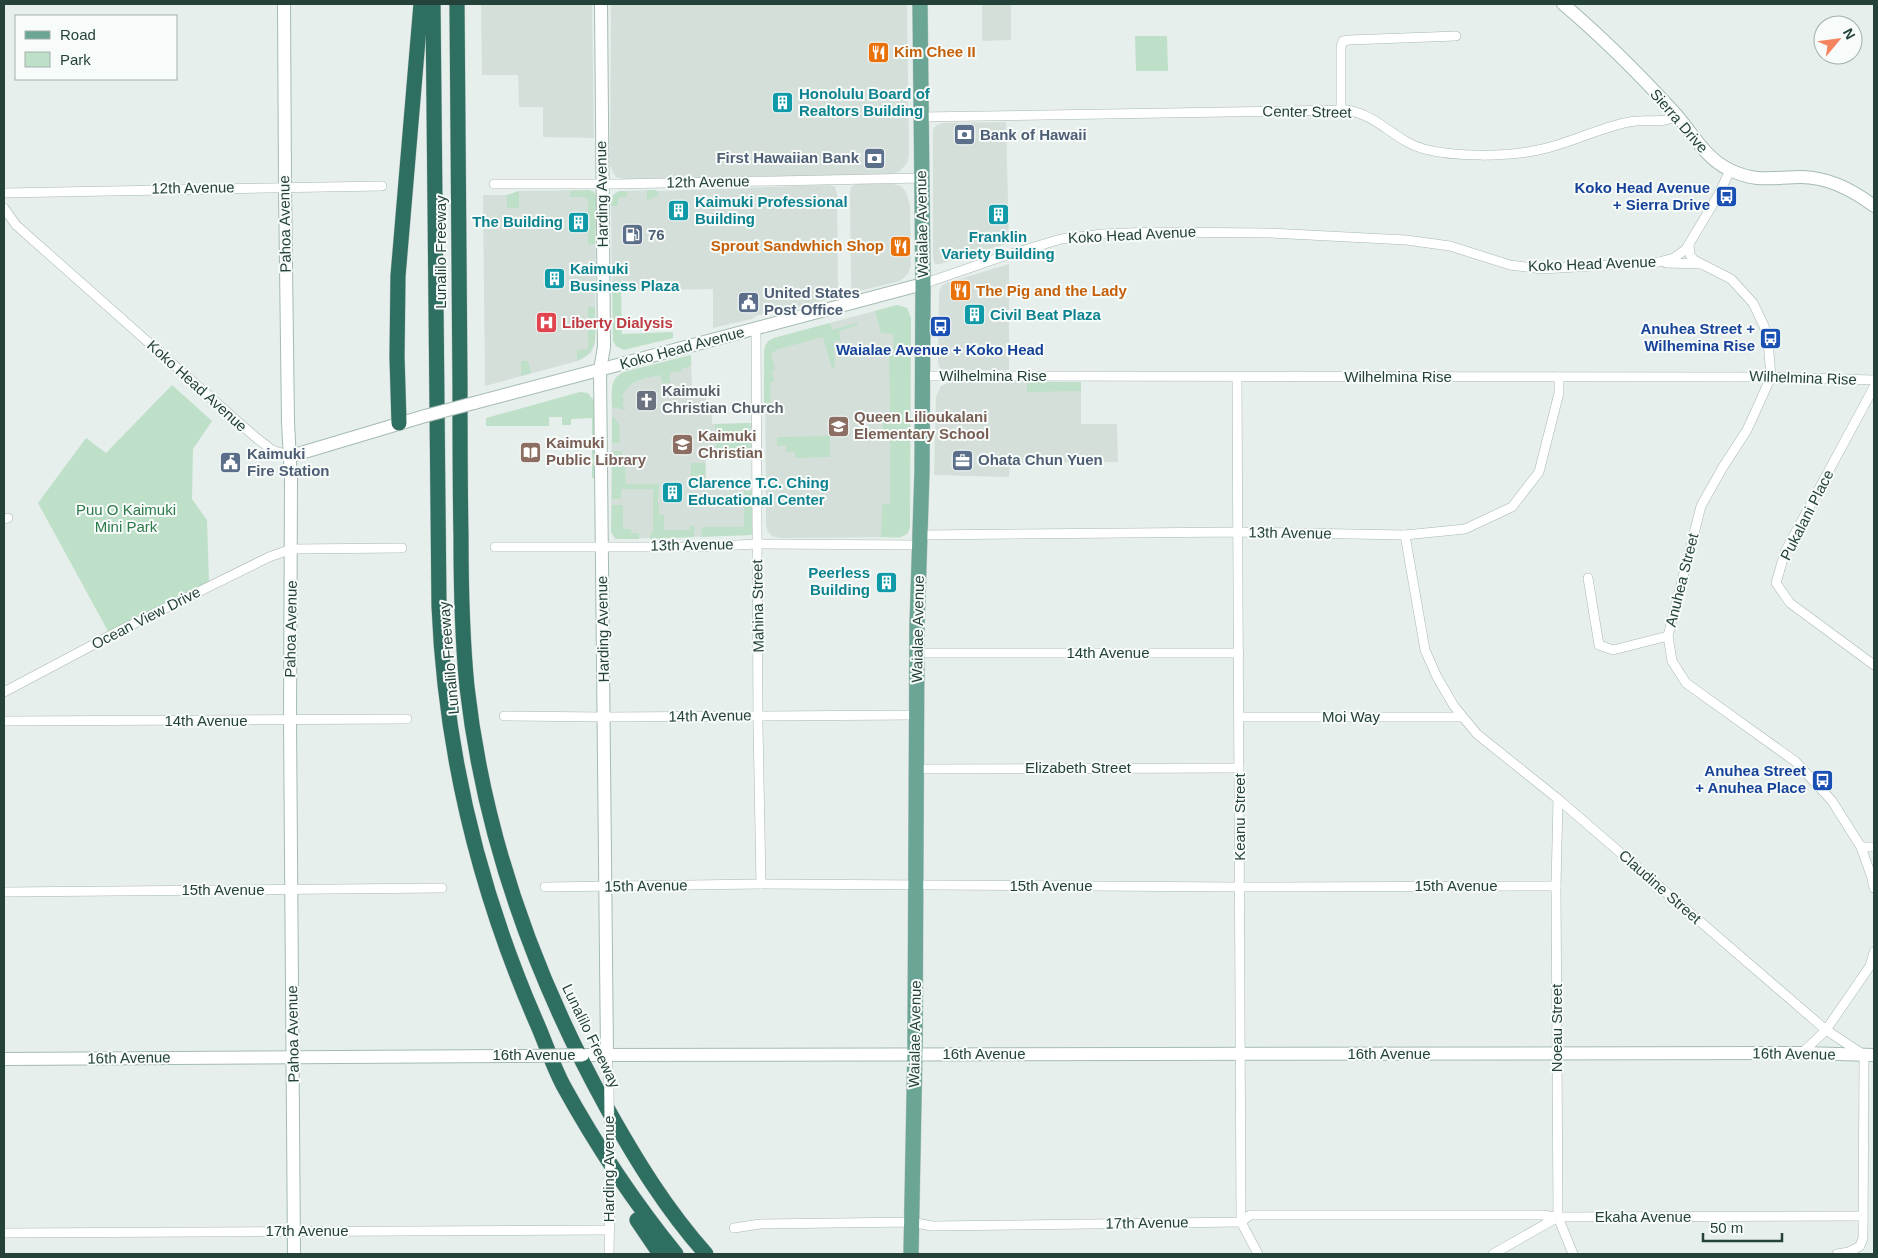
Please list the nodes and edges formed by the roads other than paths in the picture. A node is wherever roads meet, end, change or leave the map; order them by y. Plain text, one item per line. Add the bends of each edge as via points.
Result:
1 (284, 4) edge
2 (421, 4) edge
3 (433, 4) edge
4 (457, 4) edge
5 (600, 4) edge
6 (920, 4) edge
7 (1564, 4) edge
8 (1456, 36) dead end
9 (1341, 110) junction
10 (1676, 115) junction
11 (921, 117) junction
12 (1730, 170) junction
13 (922, 178) junction
14 (494, 184) dead end
15 (602, 184) junction
16 (285, 186) junction
17 (382, 186) dead end
18 (4, 193) edge
19 (1874, 206) edge
20 (4, 208) edge
21 (1689, 244) junction
22 (1649, 263) junction
23 (1703, 265) junction
24 (923, 284) junction
25 (756, 328) junction
26 (600, 370) junction
27 (922, 376) junction
28 (1237, 376) junction
29 (1559, 377) junction
30 (1771, 377) junction
31 (1874, 380) edge
32 (1874, 387) edge
33 (399, 423) junction
34 (290, 456) junction
35 (1239, 532) junction
36 (1405, 535) junction
37 (920, 540) junction
38 (757, 544) junction
39 (495, 547) dead end
40 (602, 547) junction
41 (402, 548) dead end
42 (292, 549) junction
43 (1588, 578) dead end
44 (1668, 636) junction
45 (1239, 652) junction
46 (918, 653) junction
47 (1874, 665) edge
48 (4, 692) edge
49 (758, 715) junction
50 (917, 715) junction
51 (504, 716) dead end
52 (604, 717) junction
53 (1462, 717) junction
54 (1239, 718) junction
55 (290, 720) junction
56 (408, 720) dead end
57 (4, 721) edge
58 (1239, 768) junction
59 (916, 769) junction
60 (1558, 799) junction
61 (1861, 847) junction
62 (1874, 847) edge
63 (761, 884) junction
64 (916, 886) junction
65 (1556, 886) junction
66 (545, 887) dead end
67 (606, 887) junction
68 (1240, 887) junction
69 (442, 888) dead end
70 (1874, 888) edge
71 (292, 890) junction
72 (4, 892) edge
73 (1874, 952) edge
74 (1826, 1030) junction
75 (1802, 1053) junction
76 (915, 1054) junction
77 (1241, 1054) junction
78 (1557, 1054) junction
79 (607, 1055) junction
80 (1869, 1055) edge
81 (294, 1056) junction
82 (4, 1059) edge
83 (562, 1083) junction
84 (1863, 1216) junction
85 (1558, 1217) junction
86 (911, 1222) junction
87 (1241, 1222) junction
88 (734, 1228) dead end
89 (609, 1230) junction
90 (294, 1231) junction
91 (4, 1233) edge
92 (294, 1254) edge
93 (609, 1254) edge
94 (660, 1254) edge
95 (676, 1254) edge
96 (706, 1254) edge
97 (911, 1254) edge
98 (1258, 1254) edge
99 (1493, 1254) edge
100 (1573, 1254) edge
101 (1837, 1254) edge

1 - 16 street, Pahoa Avenue
2 - 33 highway via 398,276
3 - 83 highway, Lunalilo Freeway via 439,606 449,720 466,813 498,925
4 - 96 highway, Lunalilo Freeway via 461,586 467,687 477,757 509,885 529,945 555,1005 586,1070 655,1190
5 - 15 street, Harding Avenue
6 - 11 main road, Waialae Avenue
7 - 10 street, Sierra Drive
8 - 9 street via 1343,41
9 - 10 street, Center Street via 1369,116 1422,149 1460,154 1539,150 1621,123 1666,121
9 - 11 street, Center Street
10 - 12 street, Sierra Drive via 1702,149
11 - 13 main road, Waialae Avenue
12 - 19 street, Sierra Drive via 1760,180 1803,177 1836,184
12 - 21 street, Koko Head Avenue
13 - 15 street, 12th Avenue
13 - 24 main road, Waialae Avenue
14 - 15 street, 12th Avenue
15 - 26 street, Harding Avenue via 604,347
16 - 17 street, 12th Avenue
16 - 18 street, 12th Avenue
16 - 34 street, Pahoa Avenue
20 - 34 street, Koko Head Avenue via 16,225 254,436 272,450
21 - 22 street, Koko Head Avenue via 1682,254 1674,258
21 - 23 street, Anuhea Street via 1692,258
22 - 23 street, Anuhea Street
22 - 24 street, Koko Head Avenue via 1542,269 1510,265 1450,246 1406,240 1227,231 1144,232 1061,239
23 - 30 street, Anuhea Street via 1731,279 1753,303 1766,334
24 - 25 street, Koko Head Avenue
24 - 27 main road, Waialae Avenue
25 - 26 street, Koko Head Avenue
25 - 38 street, Mahina Street
26 - 33 street, Koko Head Avenue, bridge
26 - 40 street, Harding Avenue
27 - 28 street, Wilhelmina Rise
27 - 37 main road, Waialae Avenue
28 - 29 street, Wilhelmina Rise
28 - 35 street, Keanu Street
29 - 30 street, Wilhelmina Rise
29 - 36 street, 13th Avenue via 1559,394 1538,472 1512,506 1465,529
30 - 31 street, Wilhelmina Rise
30 - 44 street, Anuhea Street via 1747,430 1701,506
32 - 47 street, Pukalani Place via 1785,552 1776,582 1790,603
33 - 34 street, Koko Head Avenue
34 - 42 street, Pahoa Avenue
35 - 36 street, 13th Avenue
35 - 37 street, 13th Avenue
35 - 45 street, Keanu Street
36 - 53 street, Claudine Street via 1425,650 1437,677
37 - 38 street, 13th Avenue
37 - 46 main road, Waialae Avenue
38 - 40 street, 13th Avenue
38 - 49 street, Mahina Street
39 - 40 street, 13th Avenue
40 - 52 street, Harding Avenue
41 - 42 street
42 - 48 street, Ocean View Drive via 249,566
42 - 55 street, Pahoa Avenue
43 - 44 street via 1598,645 1613,650
44 - 61 street, Anuhea Street via 1672,661 1686,683 1796,762 1832,801
45 - 46 street, 14th Avenue
45 - 54 street, Keanu Street
46 - 50 main road, Waialae Avenue
49 - 50 street, 14th Avenue
49 - 52 street, 14th Avenue
49 - 63 street, Mahina Street
50 - 59 main road, Waialae Avenue
51 - 52 street, 14th Avenue
52 - 67 street, Harding Avenue
53 - 54 street, Moi Way
53 - 60 street, Claudine Street via 1477,734
54 - 58 street, Keanu Street
55 - 56 street, 14th Avenue
55 - 57 street, 14th Avenue
55 - 71 street, Pahoa Avenue
58 - 59 street, Elizabeth Street
58 - 68 street, Keanu Street
59 - 64 main road, Waialae Avenue
60 - 65 street, Noeau Street
60 - 74 street, Claudine Street
61 - 62 street
61 - 70 street, Anuhea Street
63 - 64 street, 15th Avenue
63 - 67 street, 15th Avenue
64 - 68 street, 15th Avenue
64 - 76 main road, Waialae Avenue
65 - 68 street, 15th Avenue
65 - 78 street, Noeau Street
66 - 67 street, 15th Avenue
67 - 79 street, Harding Avenue
68 - 77 street, Keanu Street
69 - 71 street, 15th Avenue
71 - 72 street, 15th Avenue
71 - 81 street, Pahoa Avenue
73 - 74 street via 1870,966
74 - 75 street
74 - 80 street, Claudine Street
75 - 78 street, 16th Avenue
75 - 80 street, 16th Avenue
76 - 77 street, 16th Avenue
76 - 79 street, 16th Avenue
76 - 86 main road, Waialae Avenue
77 - 78 street, 16th Avenue
77 - 87 street, Keanu Street
78 - 85 street, Noeau Street
79 - 81 street, 16th Avenue, bridge
79 - 89 street, Harding Avenue, bridge
80 - 84 street
81 - 82 street, 16th Avenue
81 - 90 street, Pahoa Avenue
83 - 94 highway via 589,1138
83 - 95 highway, Lunalilo Freeway via 618,1177
84 - 85 street, Ekaha Avenue
84 - 101 street via 1860,1246
85 - 87 street, 17th Avenue via 1250,1215
85 - 99 street, Ekaha Avenue
85 - 100 street, Noeau Street
86 - 87 street, 17th Avenue via 932,1226
86 - 88 street, 17th Avenue via 760,1224
86 - 97 main road, Waialae Avenue
87 - 98 street, Keanu Street
89 - 90 street, 17th Avenue
89 - 93 street, Harding Avenue
90 - 91 street, 17th Avenue
90 - 92 street, Pahoa Avenue

